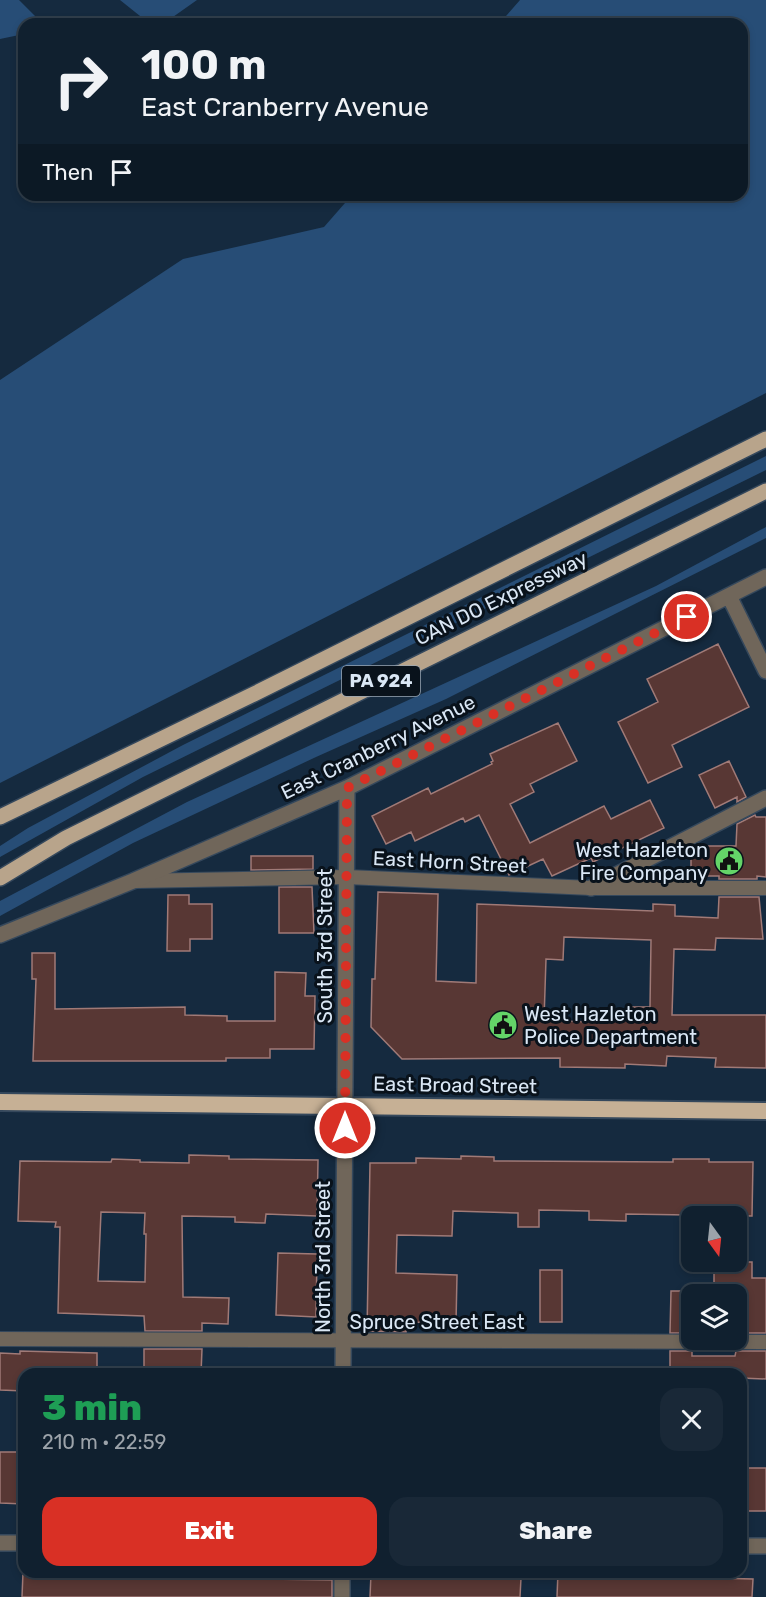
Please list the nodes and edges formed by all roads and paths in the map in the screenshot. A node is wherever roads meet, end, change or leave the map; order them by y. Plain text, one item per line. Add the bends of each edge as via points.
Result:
1 (766, 439) edge
2 (766, 491) edge
3 (766, 577) edge
4 (729, 596) junction
5 (766, 671) edge
6 (347, 788) junction
7 (766, 798) edge
8 (0, 817) edge
9 (347, 877) junction
10 (0, 878) edge
11 (133, 881) junction
12 (591, 888) junction
13 (766, 888) edge
14 (0, 935) edge
15 (0, 1102) edge
16 (345, 1105) junction
17 (766, 1111) edge
18 (0, 1339) edge
19 (344, 1341) junction
20 (766, 1342) edge
21 (344, 1368) edge
22 (0, 1543) edge
23 (18, 1543) edge
24 (747, 1546) edge
25 (766, 1546) edge
26 (342, 1578) edge
27 (342, 1597) edge

1 - 8 main road, CAN DO Expressway / PA 924
2 - 10 main road, CAN DO Expressway / PA 924 via 66,838
3 - 4 street, East Cranberry Avenue
4 - 5 street
4 - 6 street, East Cranberry Avenue
6 - 9 street, South 3rd Street
6 - 11 street, East Cranberry Avenue
7 - 12 street
9 - 11 lane, East Horn Street
9 - 12 lane, East Horn Street
9 - 16 street, South 3rd Street
11 - 14 street, East Cranberry Avenue
12 - 13 lane, East Horn Street
15 - 16 highway, East Broad Street
16 - 17 highway, East Broad Street
16 - 19 street, North 3rd Street
18 - 19 lane, Spruce Street East
19 - 20 lane, Spruce Street East
19 - 21 street, North 3rd Street
22 - 23 street
24 - 25 street
26 - 27 street

